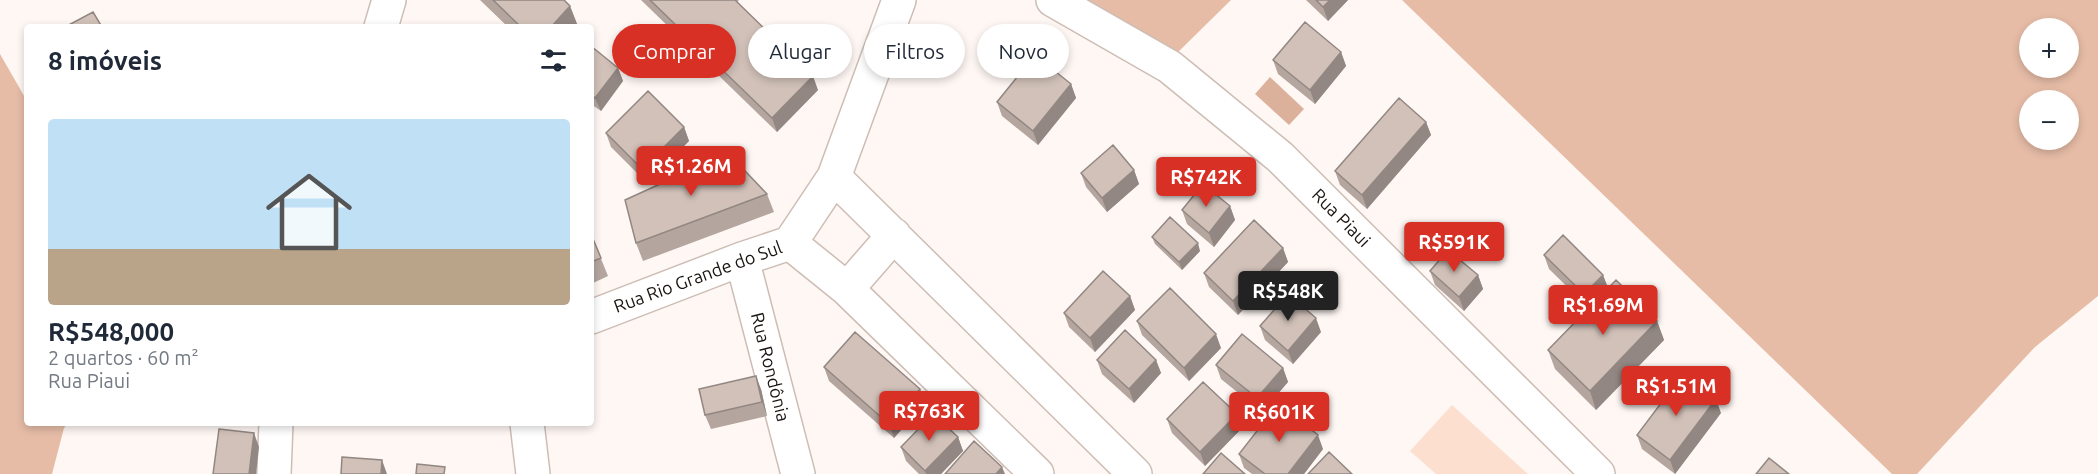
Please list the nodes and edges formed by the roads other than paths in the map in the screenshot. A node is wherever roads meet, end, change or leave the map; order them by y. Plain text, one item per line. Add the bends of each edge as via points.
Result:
1 (389, 0) edge
2 (899, 0) edge
3 (1053, 0) edge
4 (382, 24) edge
5 (834, 177) junction
6 (894, 235) junction
7 (790, 243) junction
8 (742, 259) junction
9 (847, 289) junction
10 (594, 316) edge
11 (276, 426) edge
12 (528, 426) edge
13 (274, 474) edge
14 (533, 474) edge
15 (798, 474) edge
16 (1037, 474) edge
17 (1135, 474) edge
18 (1598, 474) edge

1 - 4 street
2 - 5 street, Rua Rio Grande do Sul
3 - 18 street, Rua Piaui via 1170,67 1280,157
5 - 6 street
5 - 7 street, Rua Rio Grande do Sul
6 - 9 street
6 - 17 street
7 - 8 street, Rua Rio Grande do Sul
7 - 9 street
8 - 10 street, Rua Rio Grande do Sul
8 - 15 street, Rua Rondônia
9 - 16 street
11 - 13 street
12 - 14 street

